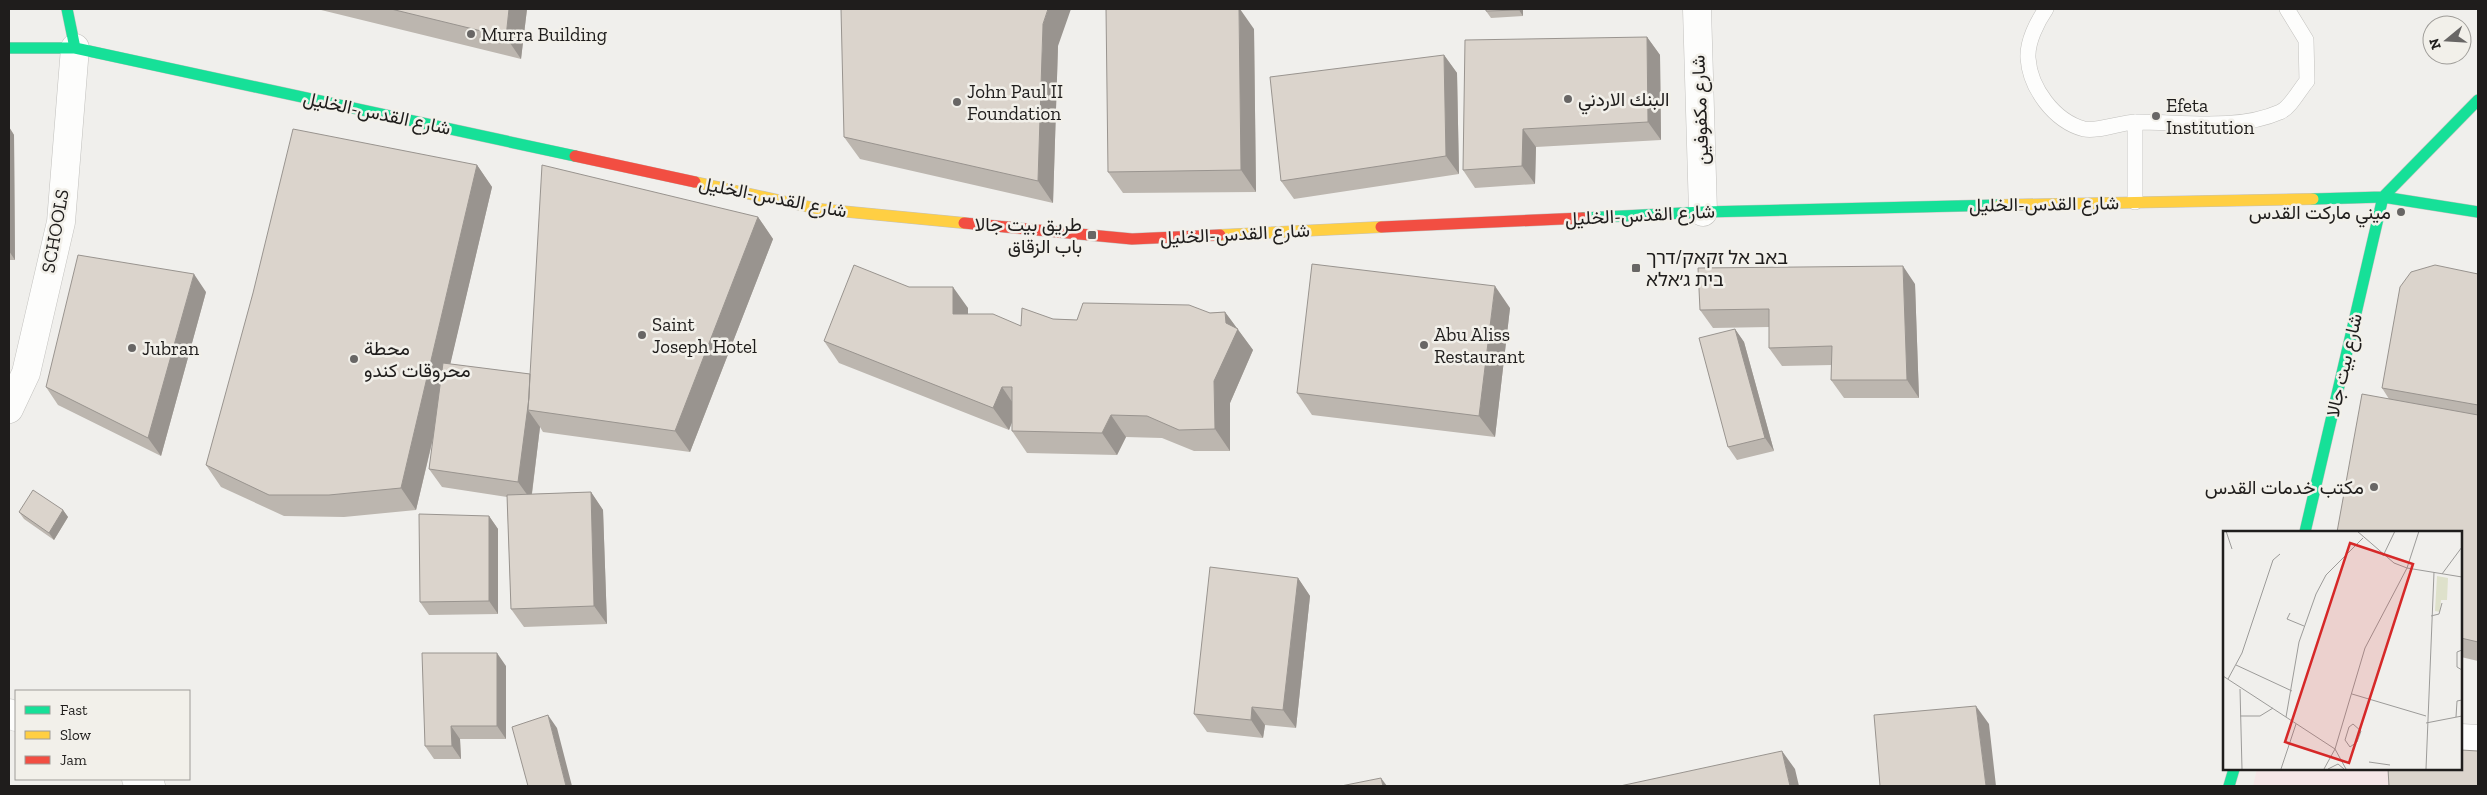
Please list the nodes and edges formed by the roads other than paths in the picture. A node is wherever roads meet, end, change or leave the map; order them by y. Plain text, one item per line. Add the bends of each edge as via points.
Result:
1 (67, 9) edge
2 (1697, 9) edge
3 (2046, 9) edge
4 (2287, 9) edge
5 (9, 48) edge
6 (75, 48) junction
7 (2478, 100) edge
8 (2135, 122) junction
9 (2383, 197) junction
10 (2135, 202) junction
11 (1703, 212) junction
12 (2478, 212) edge
13 (17, 373) edge
14 (9, 409) edge
15 (2305, 531) edge
16 (2462, 738) edge
17 (2478, 739) edge
18 (2234, 770) edge
19 (138, 780) edge
20 (151, 786) edge
21 (2229, 786) edge

1 - 6 main road
2 - 11 street, شارع مكفوفين
3 - 8 lane via 2036,23 2028,57 2036,89 2059,116 2085,129
4 - 8 lane via 2306,40 2307,81 2281,112 2241,122 2179,125
5 - 6 main road, شارع القدس-الخليل
6 - 11 main road, شارع القدس-الخليل via 819,209 1132,238
6 - 13 street, SCHOOLS via 61,222
7 - 9 main road
8 - 10 lane
9 - 10 main road, شارع القدس-الخليل
9 - 12 main road, شارع القدس-الخليل
9 - 15 main road, شارع بيت جالا
10 - 11 main road, شارع القدس-الخليل
13 - 14 street, SCHOOLS
16 - 17 street
18 - 21 main road
19 - 20 street

